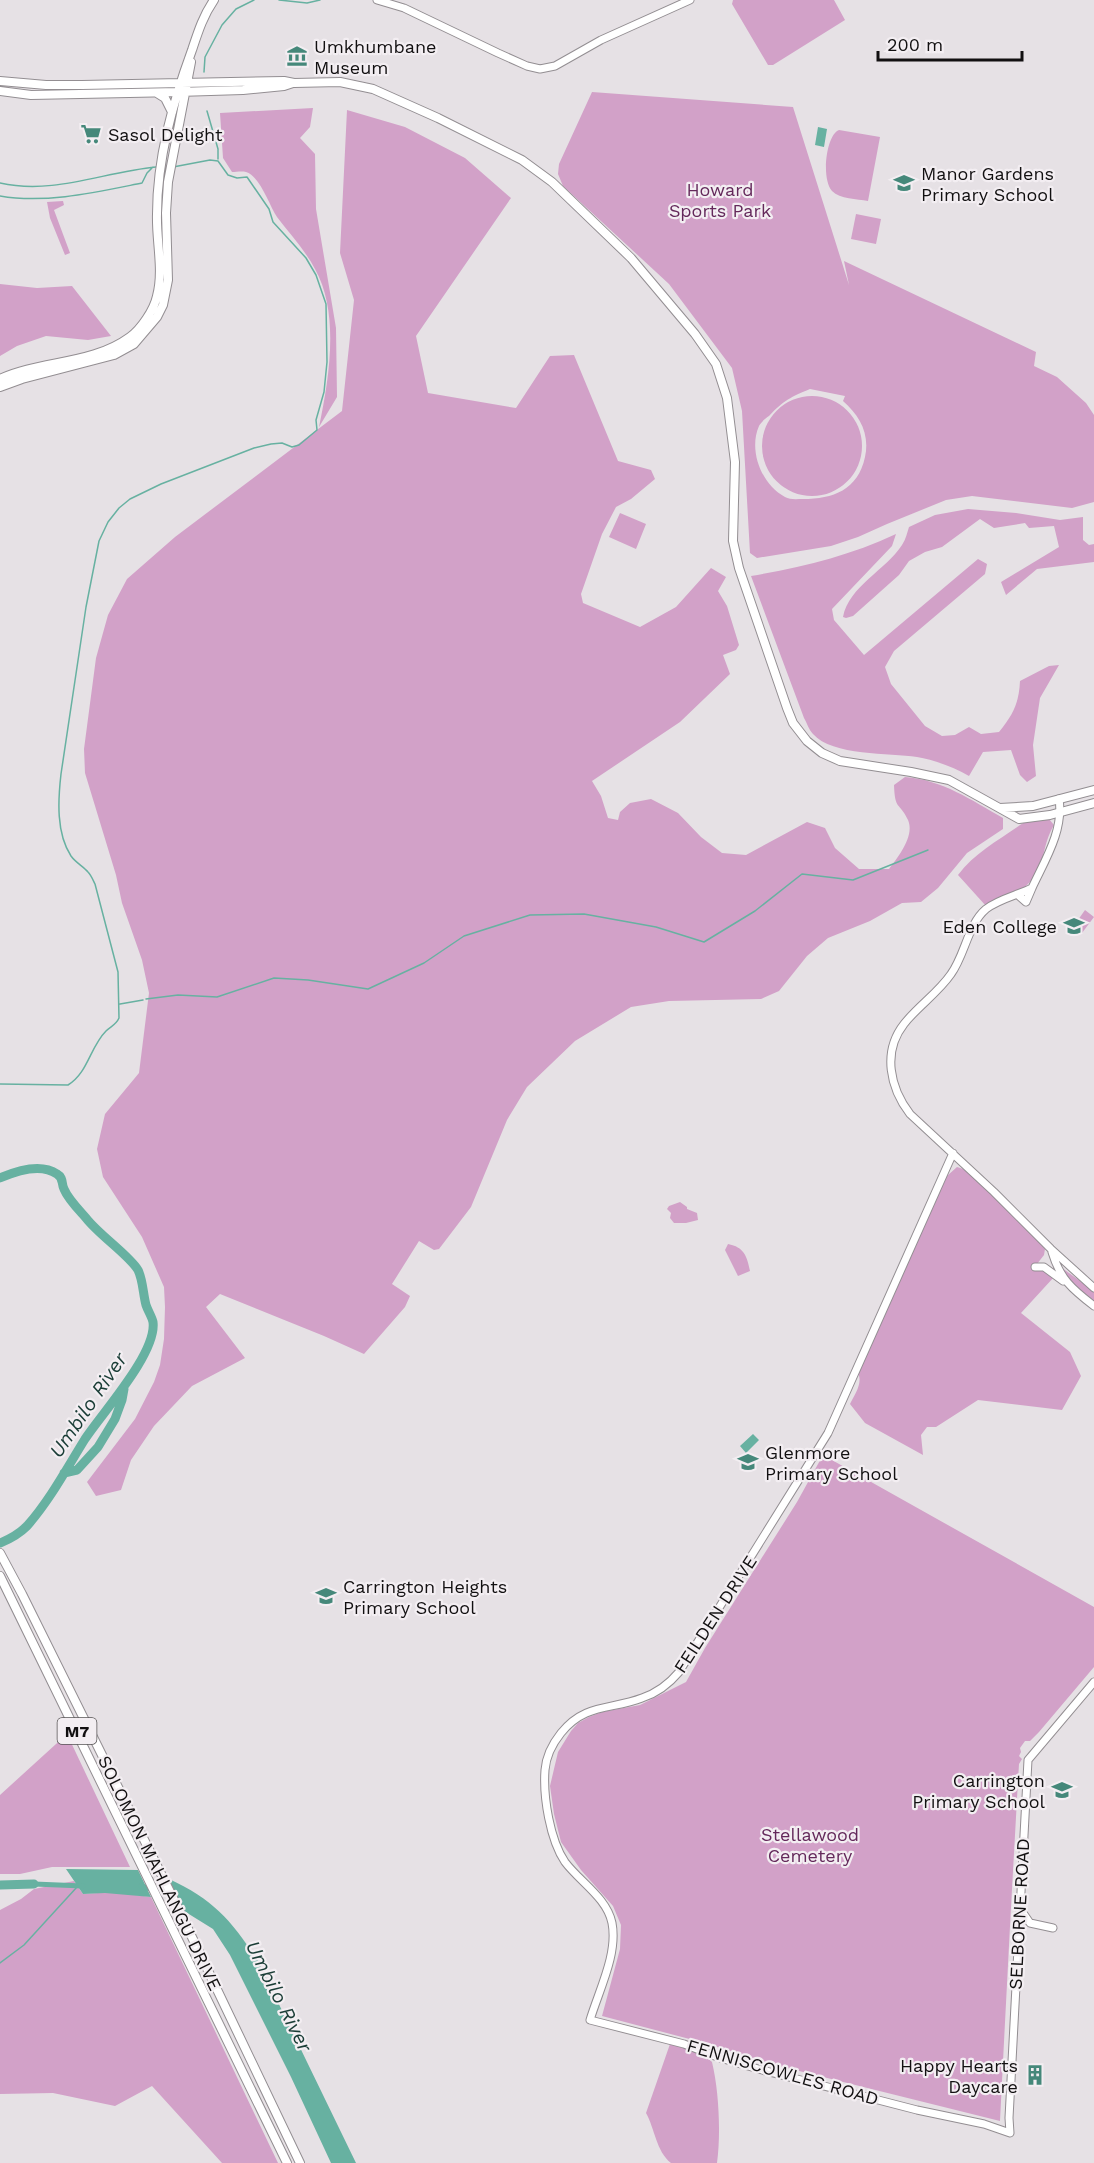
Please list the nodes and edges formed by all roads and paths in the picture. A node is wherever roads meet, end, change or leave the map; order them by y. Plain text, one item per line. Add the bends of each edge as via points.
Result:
1 (214, 0) edge
2 (377, 0) edge
3 (690, 0) edge
4 (192, 49) junction
5 (190, 63) junction
6 (0, 81) edge
7 (201, 82) junction
8 (294, 83) junction
9 (183, 87) junction
10 (0, 91) edge
11 (200, 91) junction
12 (156, 92) junction
13 (183, 110) junction
14 (172, 112) junction
15 (0, 379) edge
16 (0, 387) edge
17 (1094, 790) edge
18 (1059, 799) junction
19 (1094, 803) edge
20 (1000, 808) junction
21 (1061, 812) junction
22 (1032, 888) junction
23 (1018, 895) junction
24 (953, 1154) junction
25 (1051, 1249) junction
26 (1035, 1268) dead end
27 (1067, 1284) junction
28 (1094, 1288) edge
29 (1094, 1305) edge
30 (0, 1553) edge
31 (0, 1576) edge
32 (1094, 1683) edge
33 (1019, 1908) junction
34 (1053, 1929) dead end
35 (590, 2020) joint
36 (1010, 2133) joint
37 (287, 2163) edge
38 (300, 2163) edge

1 - 4 main road
2 - 3 street via 404,8 540,69 555,66 601,40
4 - 5 main road
4 - 9 main road
5 - 7 main road
5 - 9 main road
6 - 9 main road
7 - 8 main road
7 - 9 main road
8 - 11 main road
8 - 20 main road via 340,82 373,89 508,152 552,182 644,272 712,357 725,385 735,462 735,551 758,628 794,723 807,741 831,758 949,780
9 - 11 main road
9 - 12 main road
9 - 13 main road
9 - 14 main road
10 - 12 main road via 31,95
11 - 13 main road
12 - 14 main road via 165,98
13 - 16 main road via 168,182 168,280 163,305 134,344 114,355
14 - 15 main road via 158,183 160,278 157,299 144,321 132,336 104,351
17 - 18 main road
18 - 20 main road
18 - 21 street
19 - 21 main road
20 - 21 main road via 1019,819
21 - 22 street via 1058,830
22 - 23 street
22 - 23 street via 1026,902
23 - 24 street via 981,914 951,973 905,1023 894,1044 891,1075 899,1099
24 - 25 street
24 - 35 street, FEILDEN DRIVE via 828,1433 683,1667 653,1694 600,1707 578,1717 562,1731 550,1752 544,1769 555,1845 574,1873 607,1908 612,1924 610,1956
25 - 27 street
25 - 28 street
26 - 27 street via 1046,1268
27 - 29 street
30 - 38 highway, SOLOMON MAHLANGU DRIVE / M7 via 179,1910
31 - 37 highway, SOLOMON MAHLANGU DRIVE / M7
32 - 33 street, SELBORNE ROAD via 1028,1760
33 - 34 street via 1030,1923
33 - 36 street, SELBORNE ROAD
35 - 36 street, FENNISCOWLES ROAD via 684,2044 762,2070

